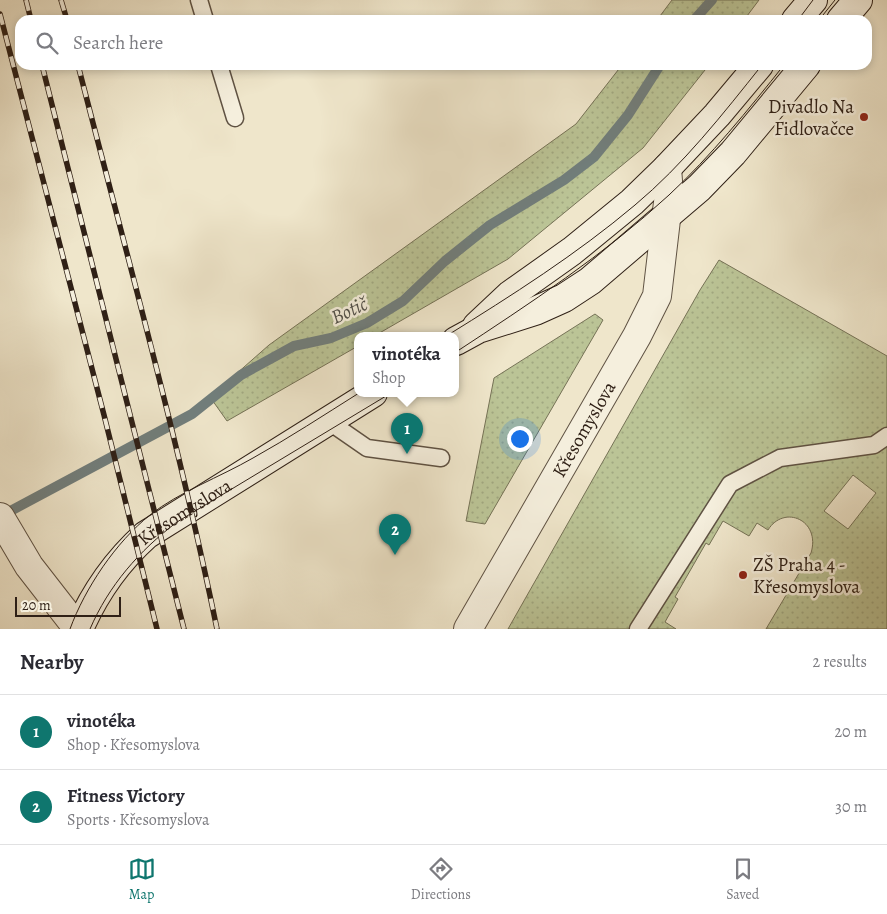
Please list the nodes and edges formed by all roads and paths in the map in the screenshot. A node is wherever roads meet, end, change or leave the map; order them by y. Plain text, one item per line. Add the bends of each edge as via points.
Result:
1 (199, 0) edge
2 (813, 0) edge
3 (858, 0) edge
4 (204, 15) edge
5 (800, 15) edge
6 (845, 15) edge
7 (220, 70) edge
8 (755, 70) edge
9 (802, 70) edge
10 (235, 118) dead end
11 (667, 168) junction
12 (667, 217) junction
13 (459, 339) edge
14 (367, 397) edge
15 (328, 421) junction
16 (887, 436) edge
17 (441, 458) dead end
18 (0, 517) edge
19 (78, 629) edge
20 (468, 629) edge
21 (638, 629) edge

1 - 4 lane
2 - 5 main road
3 - 6 main road
7 - 10 lane
8 - 11 main road
9 - 12 main road via 733,153
11 - 12 main road, Křesomyslova via 670,194
11 - 13 main road via 604,226 510,296
12 - 13 main road via 590,281 564,298
12 - 20 main road, Křesomyslova via 657,296
14 - 15 main road, Křesomyslova
15 - 17 lane via 367,448
15 - 19 main road, Křesomyslova via 146,535 110,572
16 - 21 lane via 874,444 780,458 730,484
18 - 19 main road via 21,555

